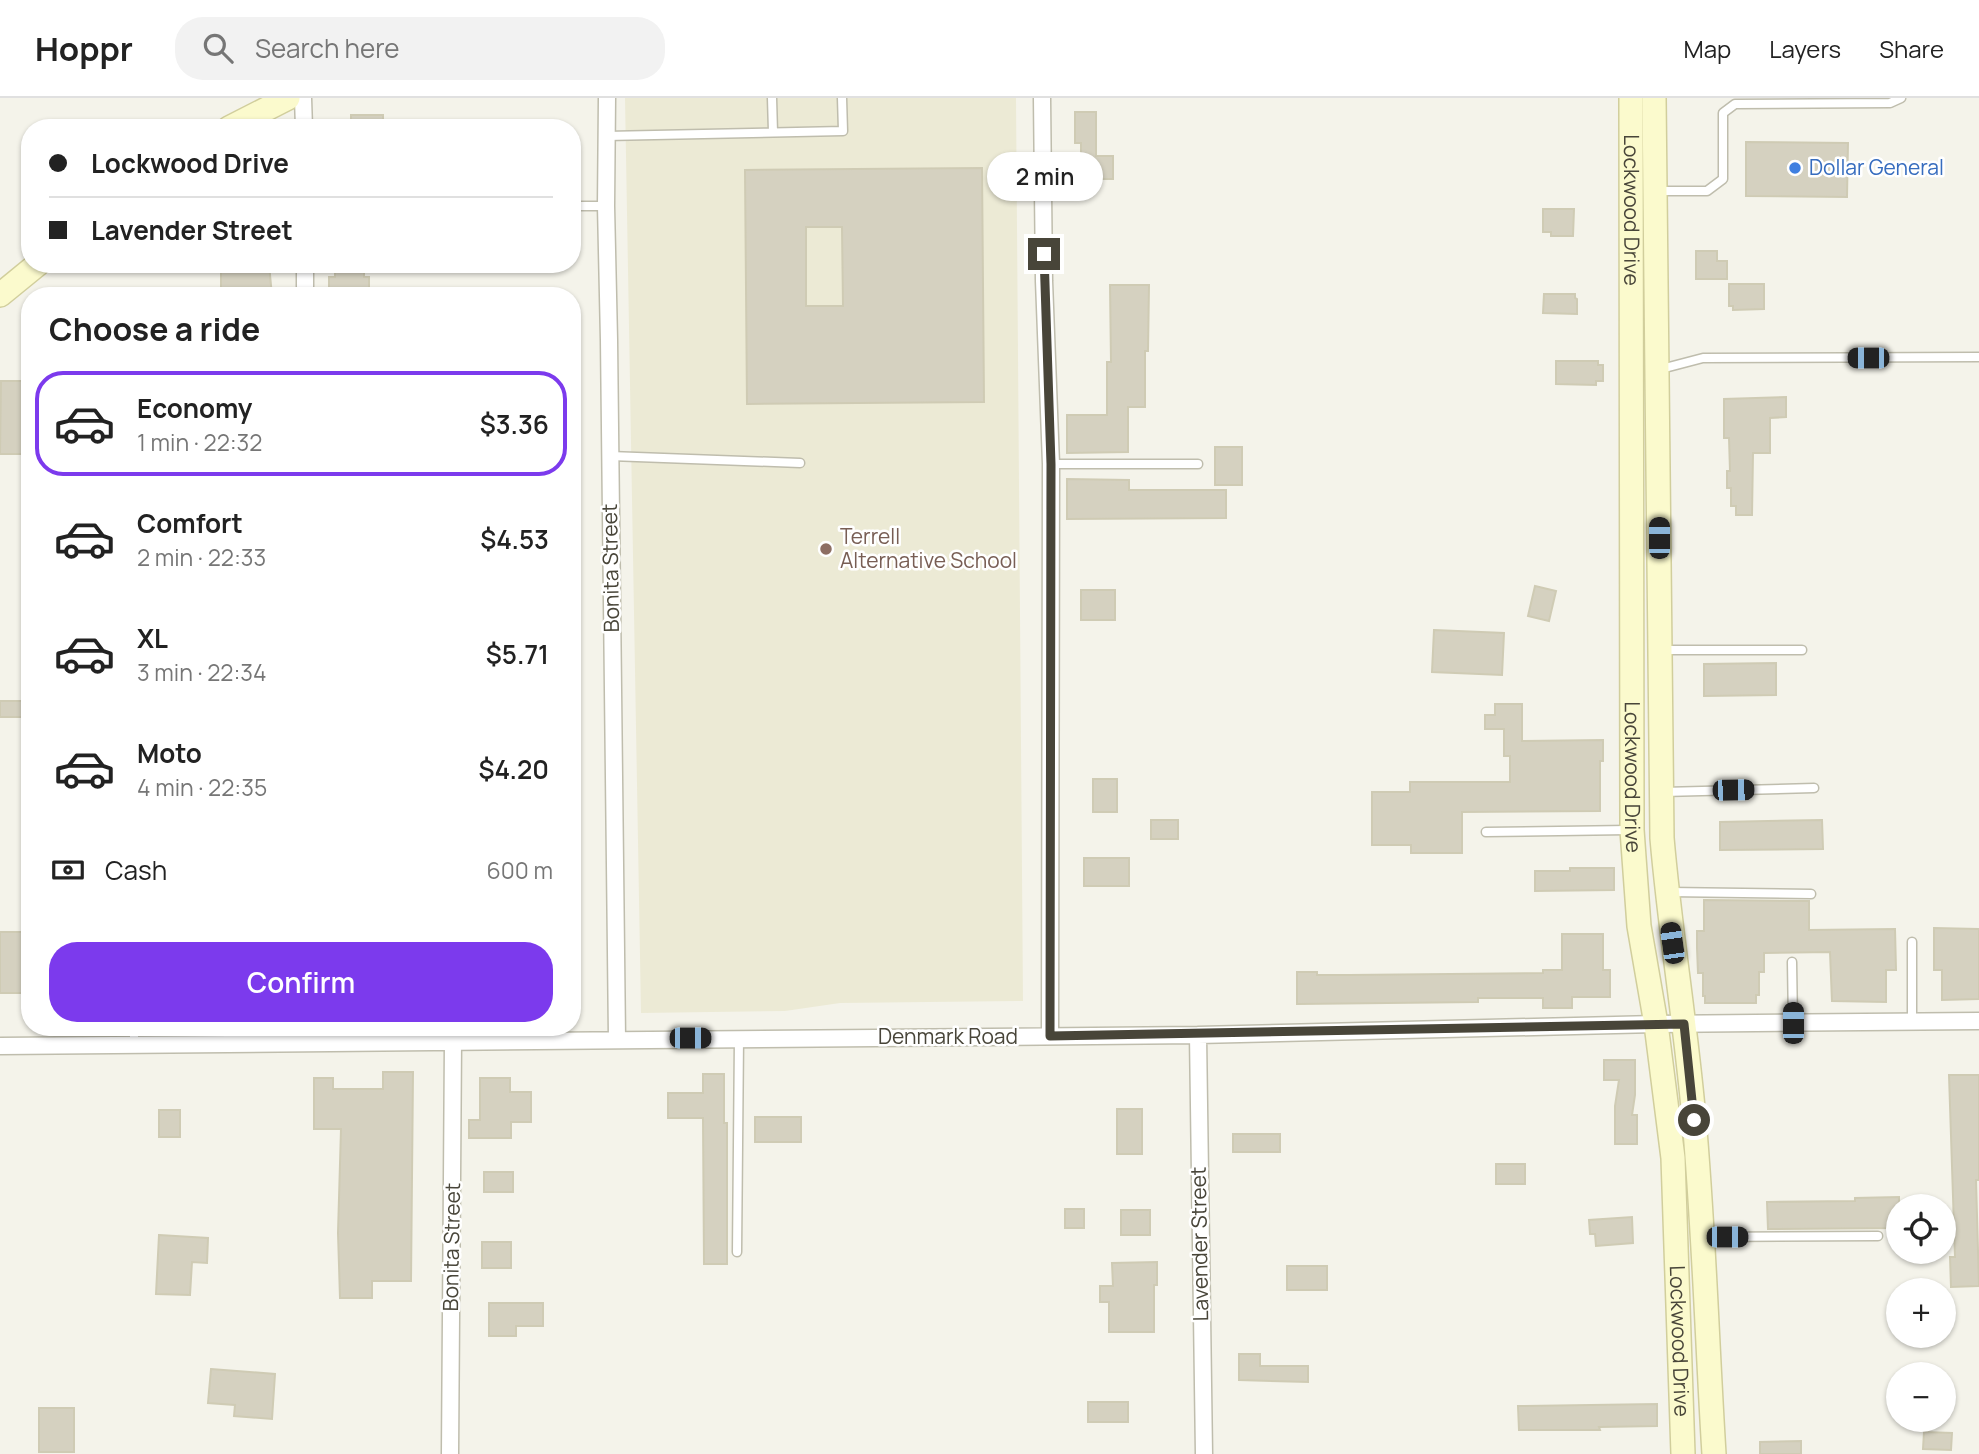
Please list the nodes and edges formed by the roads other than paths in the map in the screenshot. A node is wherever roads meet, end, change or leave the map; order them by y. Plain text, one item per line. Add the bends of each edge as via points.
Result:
1 (288, 98) edge
2 (303, 98) edge
3 (607, 98) edge
4 (772, 98) edge
5 (842, 98) edge
6 (1042, 98) edge
7 (1631, 98) edge
8 (1654, 98) edge
9 (1901, 98) edge
10 (247, 119) edge
11 (304, 119) edge
12 (774, 132) junction
13 (606, 136) junction
14 (1656, 191) junction
15 (581, 206) edge
16 (606, 206) junction
17 (27, 273) edge
18 (0, 295) edge
19 (1979, 357) edge
20 (1658, 370) junction
21 (1631, 371) junction
22 (610, 456) junction
23 (800, 463) dead end
24 (1051, 464) junction
25 (1198, 464) dead end
26 (1659, 650) junction
27 (1802, 650) dead end
28 (1632, 751) junction
29 (1659, 751) junction
30 (1814, 788) dead end
31 (1660, 792) junction
32 (1632, 830) junction
33 (1486, 832) dead end
34 (1666, 892) junction
35 (1811, 894) dead end
36 (1912, 942) dead end
37 (1793, 962) dead end
38 (1979, 1021) edge
39 (1912, 1022) junction
40 (1793, 1023) junction
41 (1656, 1024) junction
42 (1684, 1024) junction
43 (1198, 1035) junction
44 (134, 1036) edge
45 (291, 1036) edge
46 (335, 1036) edge
47 (1050, 1036) junction
48 (739, 1038) junction
49 (617, 1039) junction
50 (453, 1041) junction
51 (134, 1044) junction
52 (0, 1046) edge
53 (1878, 1236) dead end
54 (1702, 1237) junction
55 (737, 1252) dead end
56 (1704, 1270) junction
57 (1678, 1271) junction
58 (450, 1454) edge
59 (1204, 1454) edge
60 (1683, 1454) edge
61 (1714, 1454) edge

1 - 10 main road
2 - 11 street
3 - 13 street, Bonita Street
4 - 12 lane
5 - 12 lane via 843,131
6 - 24 street
7 - 21 main road, Lockwood Drive
8 - 14 main road, Lockwood Drive
9 - 14 lane via 1890,103 1735,104 1723,113 1723,179 1707,191
12 - 13 lane
13 - 16 street, Bonita Street
14 - 20 main road, Lockwood Drive
15 - 16 lane
16 - 22 street, Bonita Street
17 - 18 main road
19 - 20 lane via 1703,358
20 - 21 main road
20 - 26 main road, Lockwood Drive
21 - 28 main road, Lockwood Drive
22 - 23 lane
22 - 49 street, Bonita Street
24 - 25 lane
24 - 47 street
26 - 27 lane
26 - 29 main road, Lockwood Drive
28 - 29 main road
28 - 32 main road, Lockwood Drive
29 - 31 main road, Lockwood Drive
30 - 31 lane
31 - 34 main road, Lockwood Drive
32 - 33 lane
32 - 41 main road, Lockwood Drive via 1639,926
34 - 35 lane
34 - 42 main road, Lockwood Drive
36 - 39 lane
37 - 40 lane
38 - 39 street, Denmark Road
39 - 40 street, Denmark Road
40 - 42 street, Denmark Road
41 - 42 street, Denmark Road
41 - 43 street, Denmark Road
41 - 57 main road, Lockwood Drive via 1673,1158
42 - 54 main road, Lockwood Drive
43 - 47 street, Denmark Road
43 - 59 street, Lavender Street
44 - 51 lane
45 - 51 street, Denmark Road
46 - 50 street, Denmark Road
47 - 48 street, Denmark Road
48 - 49 street, Denmark Road
48 - 55 lane
49 - 50 street, Denmark Road
50 - 58 street, Bonita Street
51 - 52 street, Denmark Road
53 - 54 lane
54 - 56 main road, Lockwood Drive
56 - 57 main road
56 - 61 main road, Lockwood Drive
57 - 60 main road, Lockwood Drive

